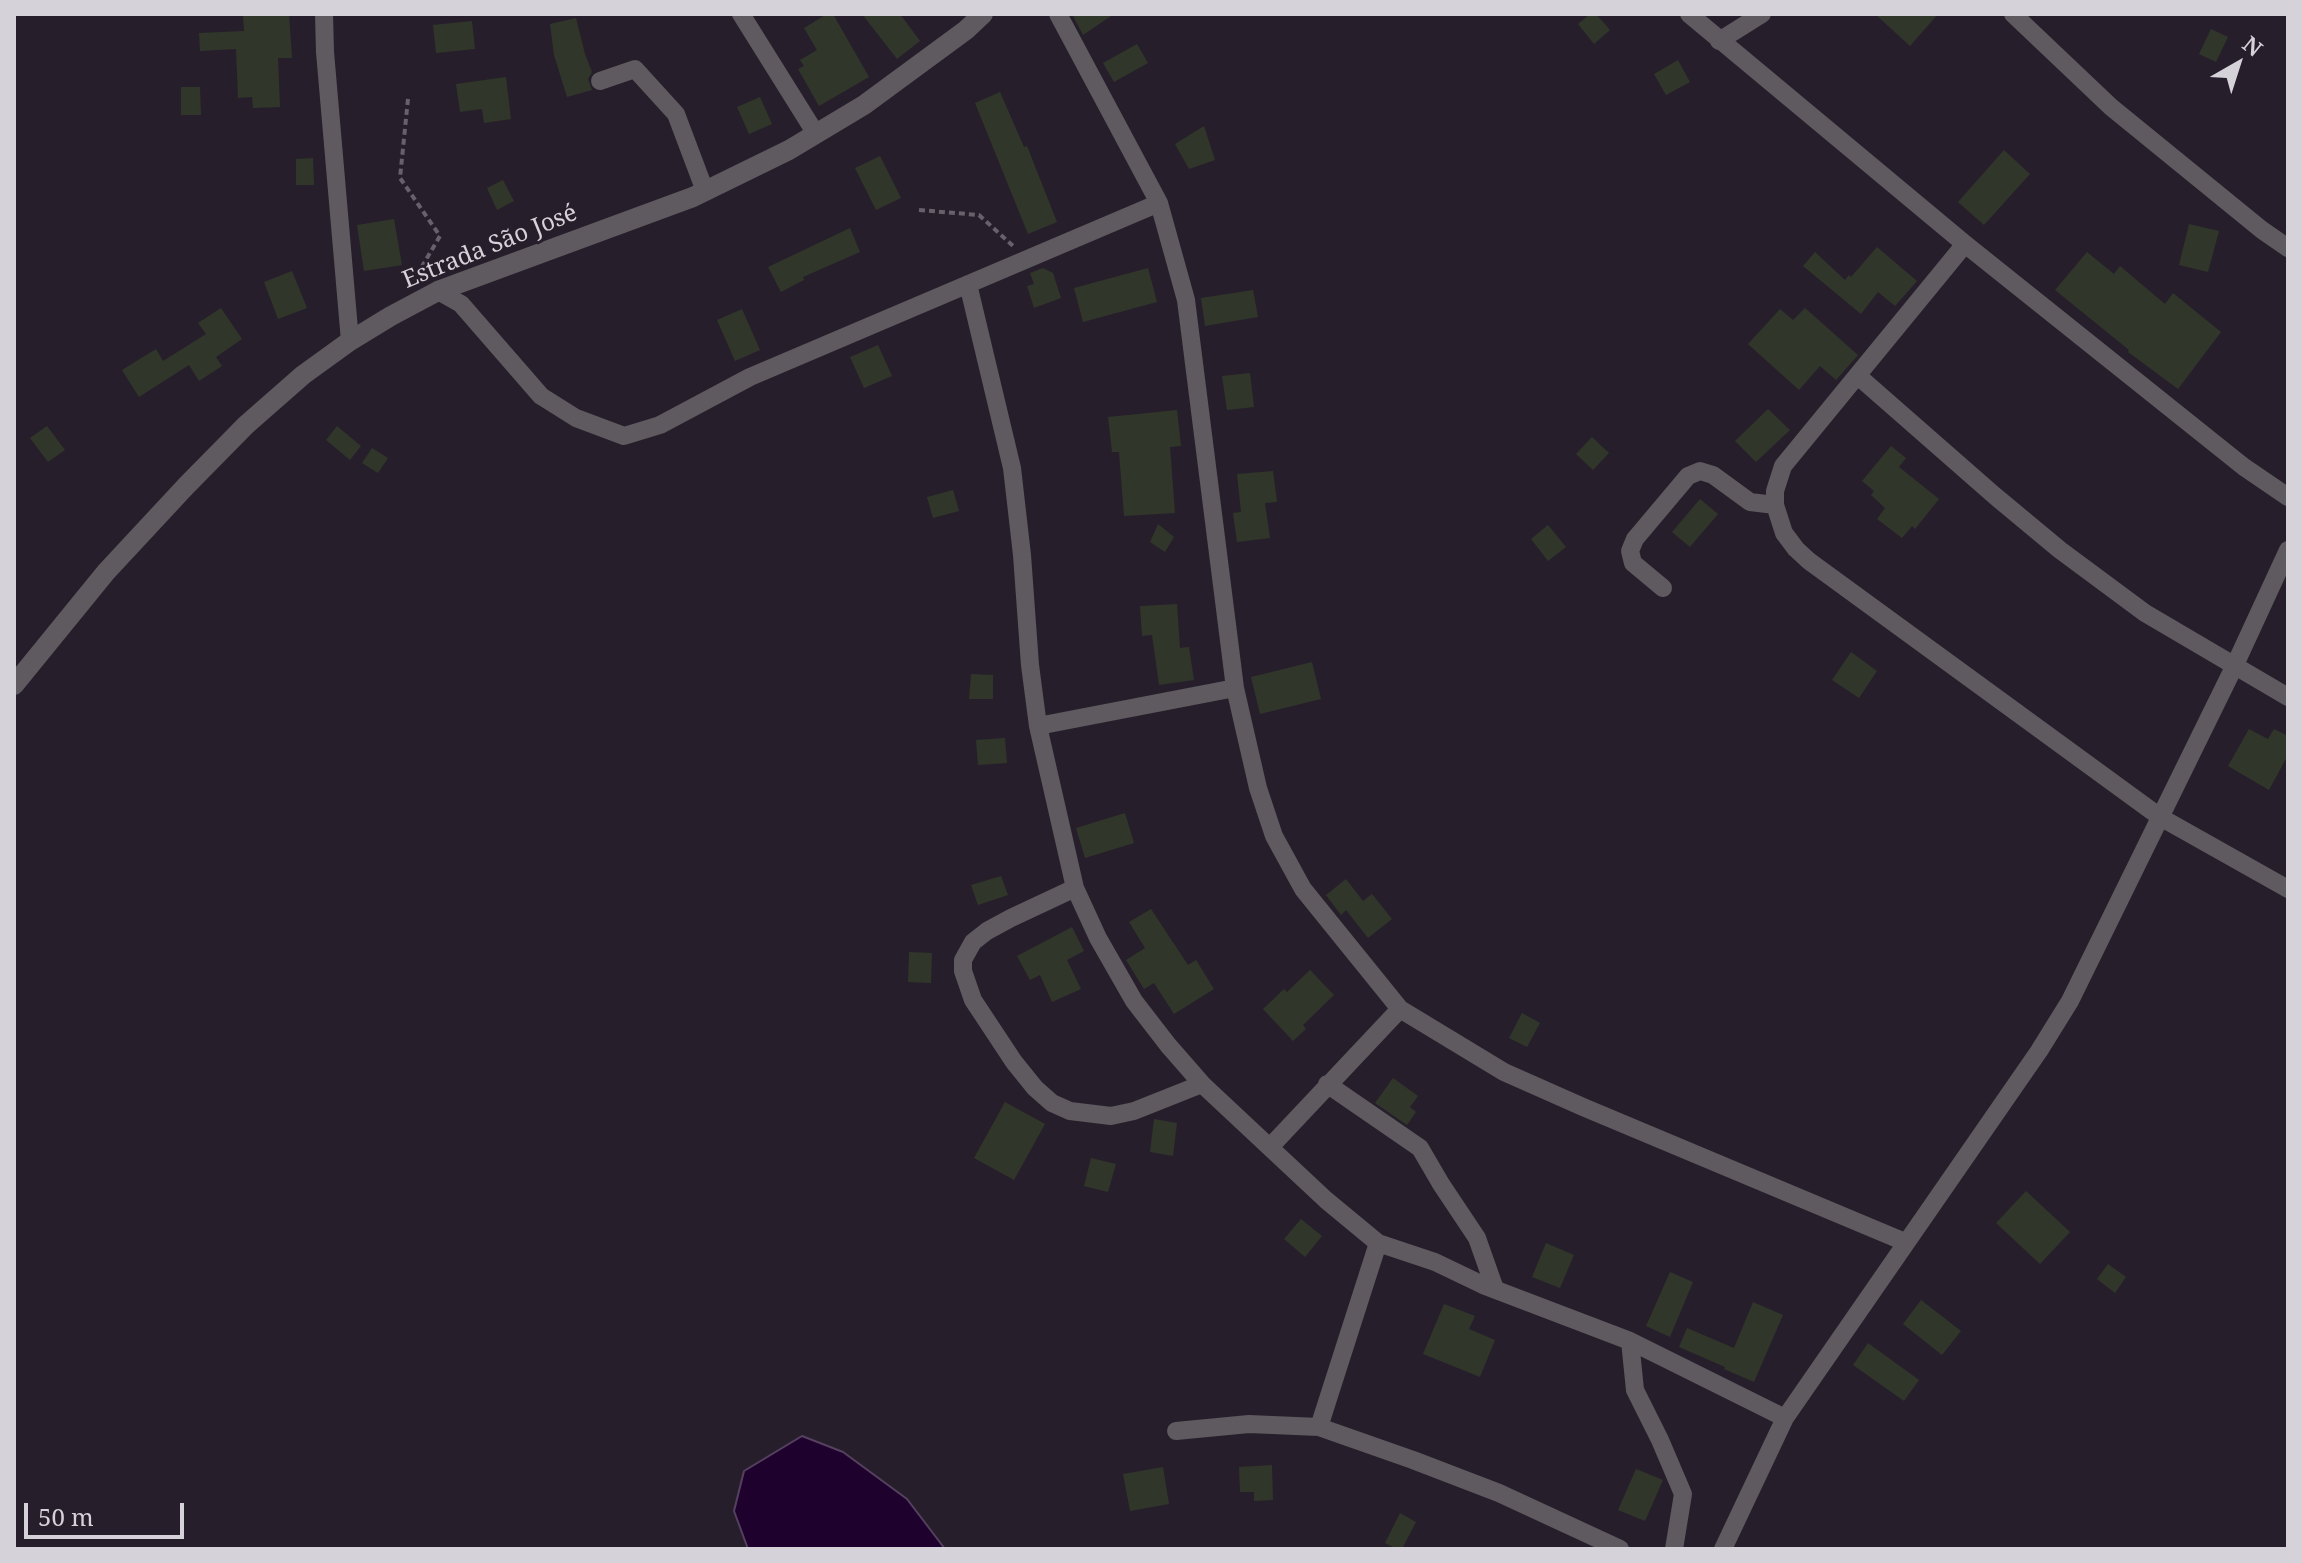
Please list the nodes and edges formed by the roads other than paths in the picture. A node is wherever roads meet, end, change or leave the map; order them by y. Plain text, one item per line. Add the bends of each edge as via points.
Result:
1 (324, 14) edge
2 (741, 14) edge
3 (1058, 14) edge
4 (1689, 14) edge
5 (1762, 14) edge
6 (2013, 14) edge
7 (976, 16) edge
8 (1719, 41) junction
9 (600, 81) dead end
10 (816, 134) junction
11 (705, 191) junction
12 (1159, 203) junction
13 (1965, 244) junction
14 (2288, 248) edge
15 (968, 284) junction
16 (438, 291) junction
17 (350, 341) junction
18 (1858, 376) junction
19 (2288, 497) edge
20 (1775, 505) junction
21 (2288, 550) edge
22 (1663, 588) dead end
23 (2234, 667) junction
24 (14, 685) edge
25 (1235, 688) junction
26 (2288, 697) edge
27 (1038, 726) junction
28 (2160, 817) junction
29 (1075, 888) junction
30 (2288, 889) edge
31 (1400, 1009) junction
32 (1202, 1084) junction
33 (1327, 1084) junction
34 (1270, 1147) junction
35 (1905, 1242) junction
36 (1378, 1243) junction
37 (1495, 1289) junction
38 (1630, 1341) junction
39 (1785, 1418) junction
40 (1319, 1427) junction
41 (1176, 1431) dead end
42 (1620, 1549) edge
43 (1674, 1549) edge
44 (1723, 1549) edge

1 - 17 street
2 - 10 street
3 - 12 street
4 - 8 street
5 - 8 street
6 - 14 street via 2111,107
7 - 10 street, Estrada São José via 864,105
8 - 13 street
9 - 11 street via 635,69 676,114
10 - 11 street, Estrada São José
11 - 16 street, Estrada São José
12 - 15 street
12 - 25 street via 1186,300
13 - 18 street
13 - 19 street
15 - 16 street via 750,377 660,425 624,436 576,418 541,396 461,304
15 - 27 street via 1012,468
16 - 17 street, Estrada São José
17 - 24 street, Estrada São José via 303,375 186,486 106,572
18 - 20 street via 1783,466
18 - 23 street via 2060,550 2145,613
20 - 22 street via 1750,502 1713,475 1700,471 1688,476 1630,551 1633,563
20 - 28 street via 1784,533 1809,561
21 - 23 street
23 - 26 street
23 - 28 street
25 - 27 street
25 - 31 street via 1274,836 1303,889
27 - 29 street
28 - 30 street
28 - 35 street via 2070,1001
29 - 32 street via 1134,1001
29 - 32 street via 973,942 963,960 973,1000 1035,1088 1070,1111 1111,1116
31 - 33 street
31 - 35 street via 1504,1072
32 - 34 street
33 - 34 street
33 - 37 street via 1420,1148 1477,1238
34 - 36 street
35 - 39 street
36 - 37 street
36 - 40 street
37 - 38 street
38 - 39 street
38 - 43 street via 1635,1390 1683,1494
39 - 44 street
40 - 41 street via 1249,1424
40 - 42 street via 1499,1493

